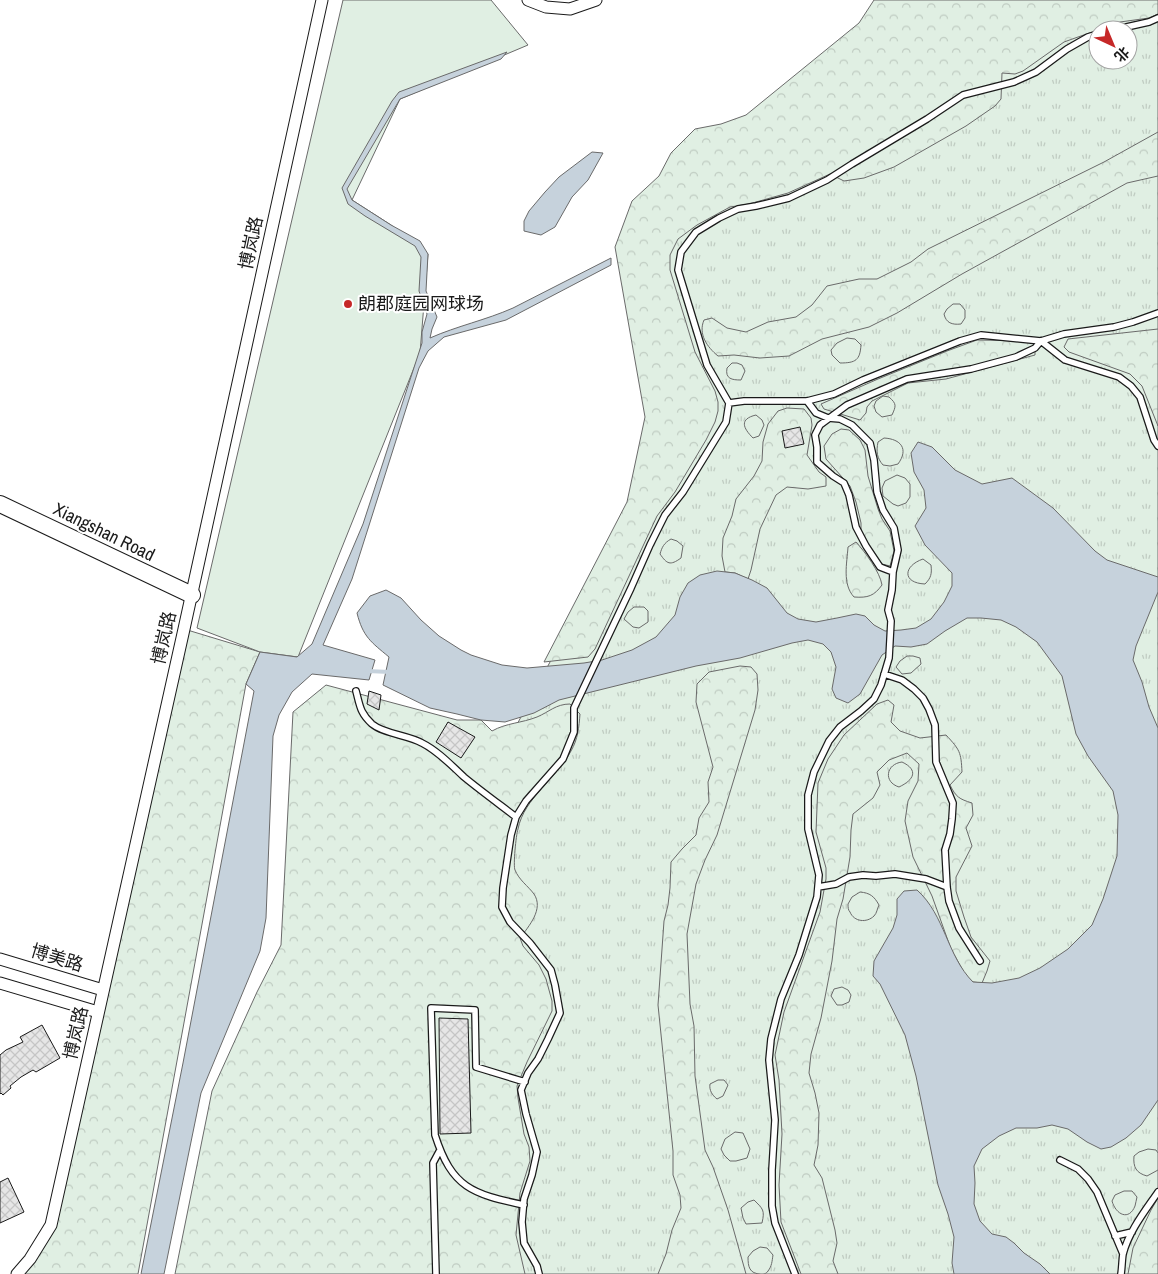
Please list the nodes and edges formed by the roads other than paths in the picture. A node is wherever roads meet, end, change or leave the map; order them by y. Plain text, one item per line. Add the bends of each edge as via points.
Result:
1 (322, 0) edge
2 (528, 0) edge
3 (596, 0) edge
4 (1158, 18) edge
5 (1138, 25) edge
6 (1088, 37) edge
7 (1158, 313) edge
8 (1041, 342) junction
9 (807, 401) junction
10 (729, 403) junction
11 (828, 418) junction
12 (1158, 446) edge
13 (0, 504) edge
14 (893, 572) junction
15 (192, 595) junction
16 (884, 674) junction
17 (356, 691) dead end
18 (516, 818) junction
19 (818, 887) junction
20 (946, 887) junction
21 (0, 960) edge
22 (980, 961) dead end
23 (0, 983) edge
24 (103, 990) junction
25 (98, 1012) junction
26 (525, 1082) junction
27 (440, 1150) junction
28 (1060, 1160) dead end
29 (1158, 1192) edge
30 (524, 1205) junction
31 (1132, 1232) junction
32 (1115, 1236) junction
33 (1123, 1254) junction
34 (17, 1274) edge
35 (436, 1274) edge
36 (539, 1274) edge
37 (795, 1274) edge
38 (1121, 1274) edge

1 - 15 street, 博岚路
2 - 3 street via 546,7 570,9
4 - 5 lane
6 - 10 lane via 1036,72 1014,82 963,94 827,180 789,198 738,209 696,232 681,252 678,270 707,365
7 - 8 lane via 1114,327 1064,334
8 - 9 lane via 981,335 834,394
8 - 11 lane via 1016,356 980,367 907,379 847,405
8 - 12 lane via 1065,360 1119,377 1132,386 1140,397
9 - 10 lane
9 - 11 lane via 816,413
10 - 18 lane via 726,422 665,515 650,545 574,708 574,732 563,759 526,801
11 - 14 lane via 852,425 870,444 877,492 894,528 898,550
11 - 14 lane via 815,435 817,462 844,483 856,527 866,546 880,567
13 - 15 main road, Xiangshan Road
14 - 16 lane via 888,610 891,621 890,658
15 - 24 street, 博岚路
16 - 19 lane via 874,699 840,727 814,772 808,795 808,829 819,875
16 - 20 lane via 902,680 923,698 934,725 936,762 953,803 945,850
17 - 18 lane via 362,713 374,725 423,743
18 - 26 lane via 510,834 502,907 510,922 550,970 560,1013
19 - 20 lane via 836,884 849,877 895,874 926,879
19 - 37 lane via 818,897 771,1038 768,1060 775,1120 772,1206 775,1223
20 - 22 lane via 959,928
21 - 24 street, 博美路
23 - 25 street
24 - 25 street, 博岚路
25 - 34 street, 博岚路 via 51,1225
26 - 27 lane via 476,1067 475,1010 431,1008 435,1135
26 - 30 lane via 521,1090 537,1152
27 - 30 lane via 447,1167 475,1192
27 - 35 lane via 433,1163
28 - 32 lane via 1078,1169 1088,1179
29 - 31 lane
30 - 36 lane via 524,1243
31 - 32 lane
31 - 33 lane
32 - 33 lane
33 - 38 lane

